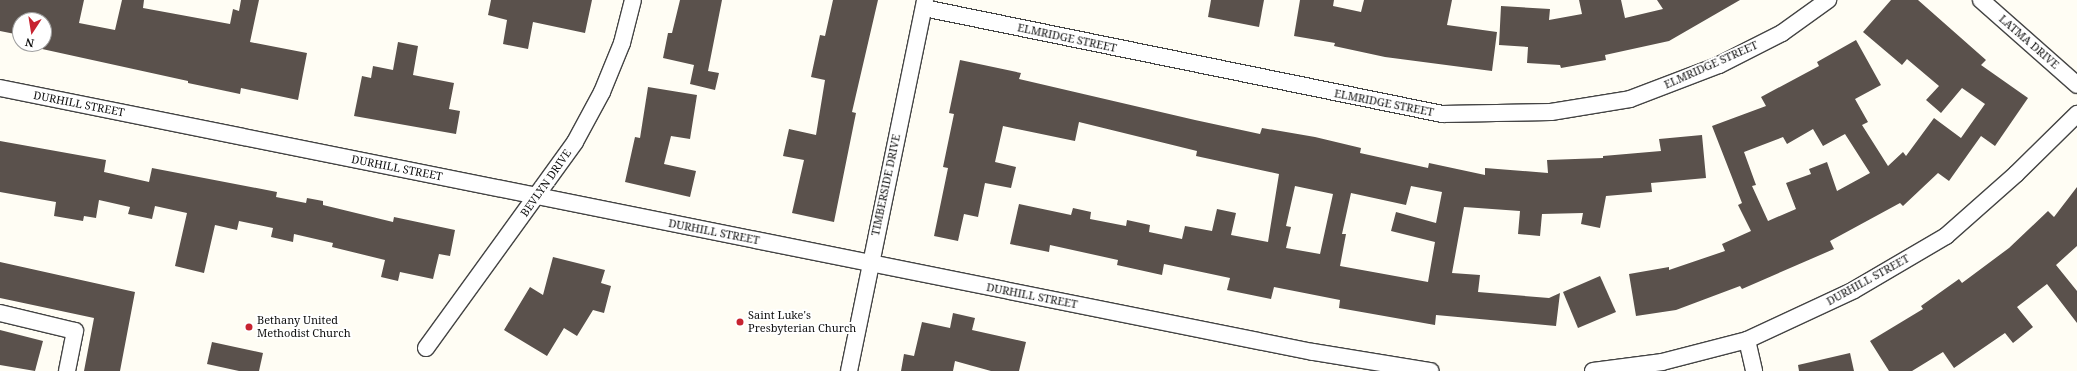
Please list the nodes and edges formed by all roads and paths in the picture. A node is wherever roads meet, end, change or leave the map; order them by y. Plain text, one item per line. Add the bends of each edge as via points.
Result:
1 (633, 0) edge
2 (1828, 0) edge
3 (1981, 0) edge
4 (924, 4) edge
5 (2077, 85) edge
6 (0, 88) edge
7 (2077, 114) edge
8 (538, 196) junction
9 (870, 263) junction
10 (0, 313) edge
11 (1747, 340) junction
12 (426, 348) dead end
13 (68, 371) edge
14 (849, 371) edge
15 (1430, 371) edge
16 (1593, 371) edge
17 (1754, 371) edge

1 - 8 street, BEVLYN DRIVE via 622,43 602,92 575,142
2 - 4 street, ELMRIDGE STREET via 1782,33 1719,65 1630,99 1551,112 1442,114
3 - 5 street, LATMA DRIVE
4 - 9 street, TIMBERSIDE DRIVE
6 - 8 street, DURHILL STREET
7 - 11 street, DURHILL STREET via 2016,174 1946,236 1854,290
8 - 9 street, DURHILL STREET
8 - 12 street, BEVLYN DRIVE
9 - 14 street, TIMBERSIDE DRIVE
9 - 15 street, DURHILL STREET via 1306,350
10 - 13 street via 76,331
11 - 16 street, DURHILL STREET via 1662,362
11 - 17 street

